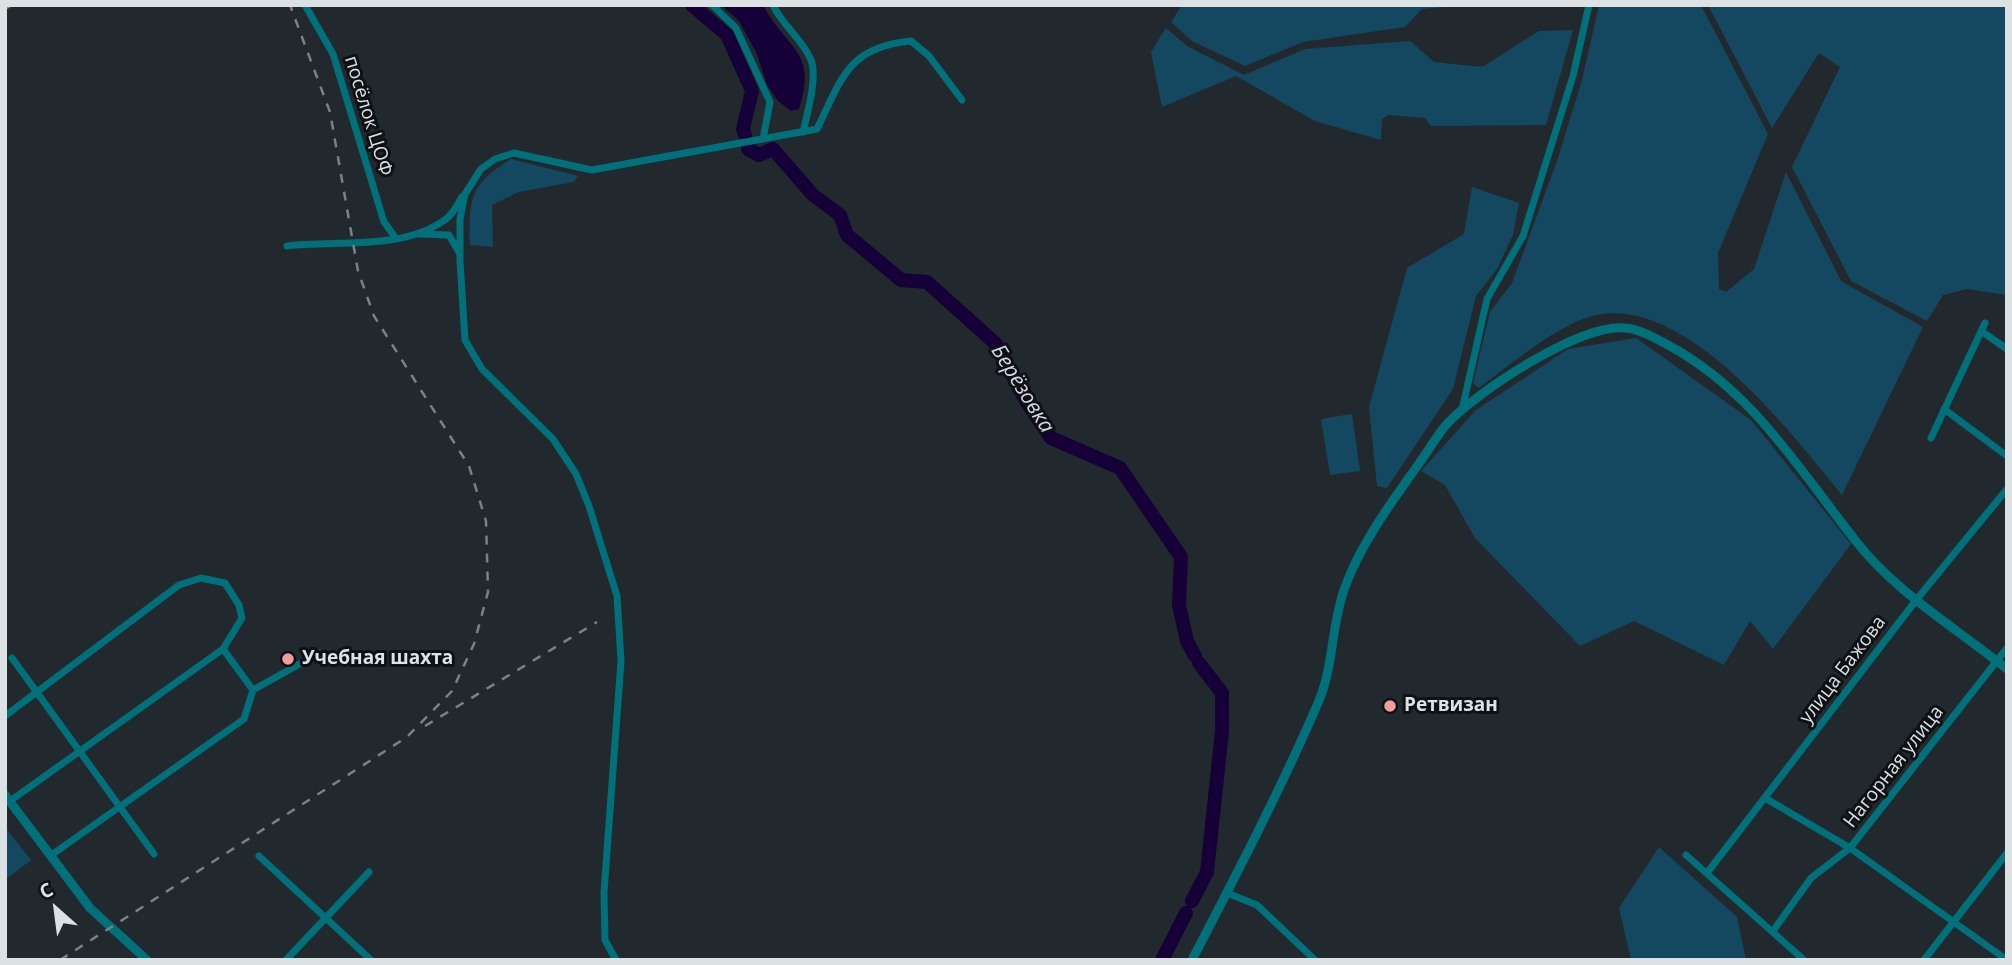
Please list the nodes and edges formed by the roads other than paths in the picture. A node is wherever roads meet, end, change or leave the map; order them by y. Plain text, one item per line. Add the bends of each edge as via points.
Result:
1 (305, 5) edge
2 (712, 5) edge
3 (773, 5) edge
4 (1589, 5) edge
5 (962, 100) dead end
6 (803, 132) junction
7 (762, 139) junction
8 (465, 194) junction
9 (420, 234) junction
10 (396, 237) junction
11 (287, 246) dead end
12 (460, 255) junction
13 (2007, 349) edge
14 (1944, 409) junction
15 (1462, 410) junction
16 (1931, 438) dead end
17 (2007, 456) edge
18 (2007, 489) edge
19 (1917, 599) junction
20 (2007, 648) edge
21 (223, 649) junction
22 (319, 653) dead end
23 (12, 658) dead end
24 (1997, 661) junction
25 (2007, 669) edge
26 (253, 690) junction
27 (39, 692) junction
28 (5, 716) edge
29 (80, 749) junction
30 (8, 798) edge
31 (1765, 798) junction
32 (120, 807) junction
33 (1850, 848) junction
34 (2007, 853) edge
35 (154, 854) dead end
36 (1686, 855) dead end
37 (50, 856) junction
38 (259, 856) dead end
39 (369, 872) dead end
40 (1707, 873) junction
41 (1227, 893) junction
42 (325, 917) junction
43 (1953, 923) junction
44 (1773, 931) junction
45 (147, 960) edge
46 (286, 960) edge
47 (371, 960) edge
48 (616, 960) edge
49 (1192, 960) edge
50 (1315, 960) edge
51 (1804, 960) edge
52 (1924, 960) edge
53 (2007, 960) edge

1 - 10 street, посёлок ЦОФ via 333,54 384,222
2 - 7 street via 736,28 771,102
3 - 6 street via 812,61 812,93
4 - 15 street via 1573,76 1523,236 1487,299
5 - 6 street via 929,55 911,41 887,43 859,55 817,129
6 - 7 street
7 - 8 street via 592,170 514,153 481,169
8 - 9 street via 448,218
8 - 12 street
9 - 10 street
9 - 12 street via 449,235
10 - 11 street
12 - 48 street via 461,319 471,354 553,439 576,474 617,596 621,661 604,892 605,940
13 - 14 street via 1983,327
14 - 16 street
14 - 17 street
15 - 19 street via 1554,347 1603,330 1623,327 1641,332 1671,346 1740,397 1772,429 1853,539
15 - 41 street via 1445,426 1384,512 1356,561 1334,620 1321,698
18 - 19 street, улица Бажова
19 - 24 street
19 - 31 street, улица Бажова
20 - 24 street, Нагорная улица
21 - 26 street
21 - 27 street via 242,618 239,605 225,583 201,578 179,585
21 - 29 street
22 - 26 street
23 - 27 street
24 - 25 street
24 - 33 street, Нагорная улица
26 - 32 street via 244,719
27 - 28 street
27 - 29 street
29 - 30 street
29 - 32 street
30 - 37 street
31 - 33 street
31 - 40 street, улица Бажова
32 - 35 street
32 - 37 street
33 - 43 street
33 - 44 street, Нагорная улица via 1811,878
34 - 43 street
36 - 40 street
37 - 45 street via 110,928
38 - 42 street
39 - 42 street
40 - 44 street
41 - 49 street
41 - 50 street via 1257,905
42 - 46 street
42 - 47 street
43 - 52 street
43 - 53 street
44 - 51 street

